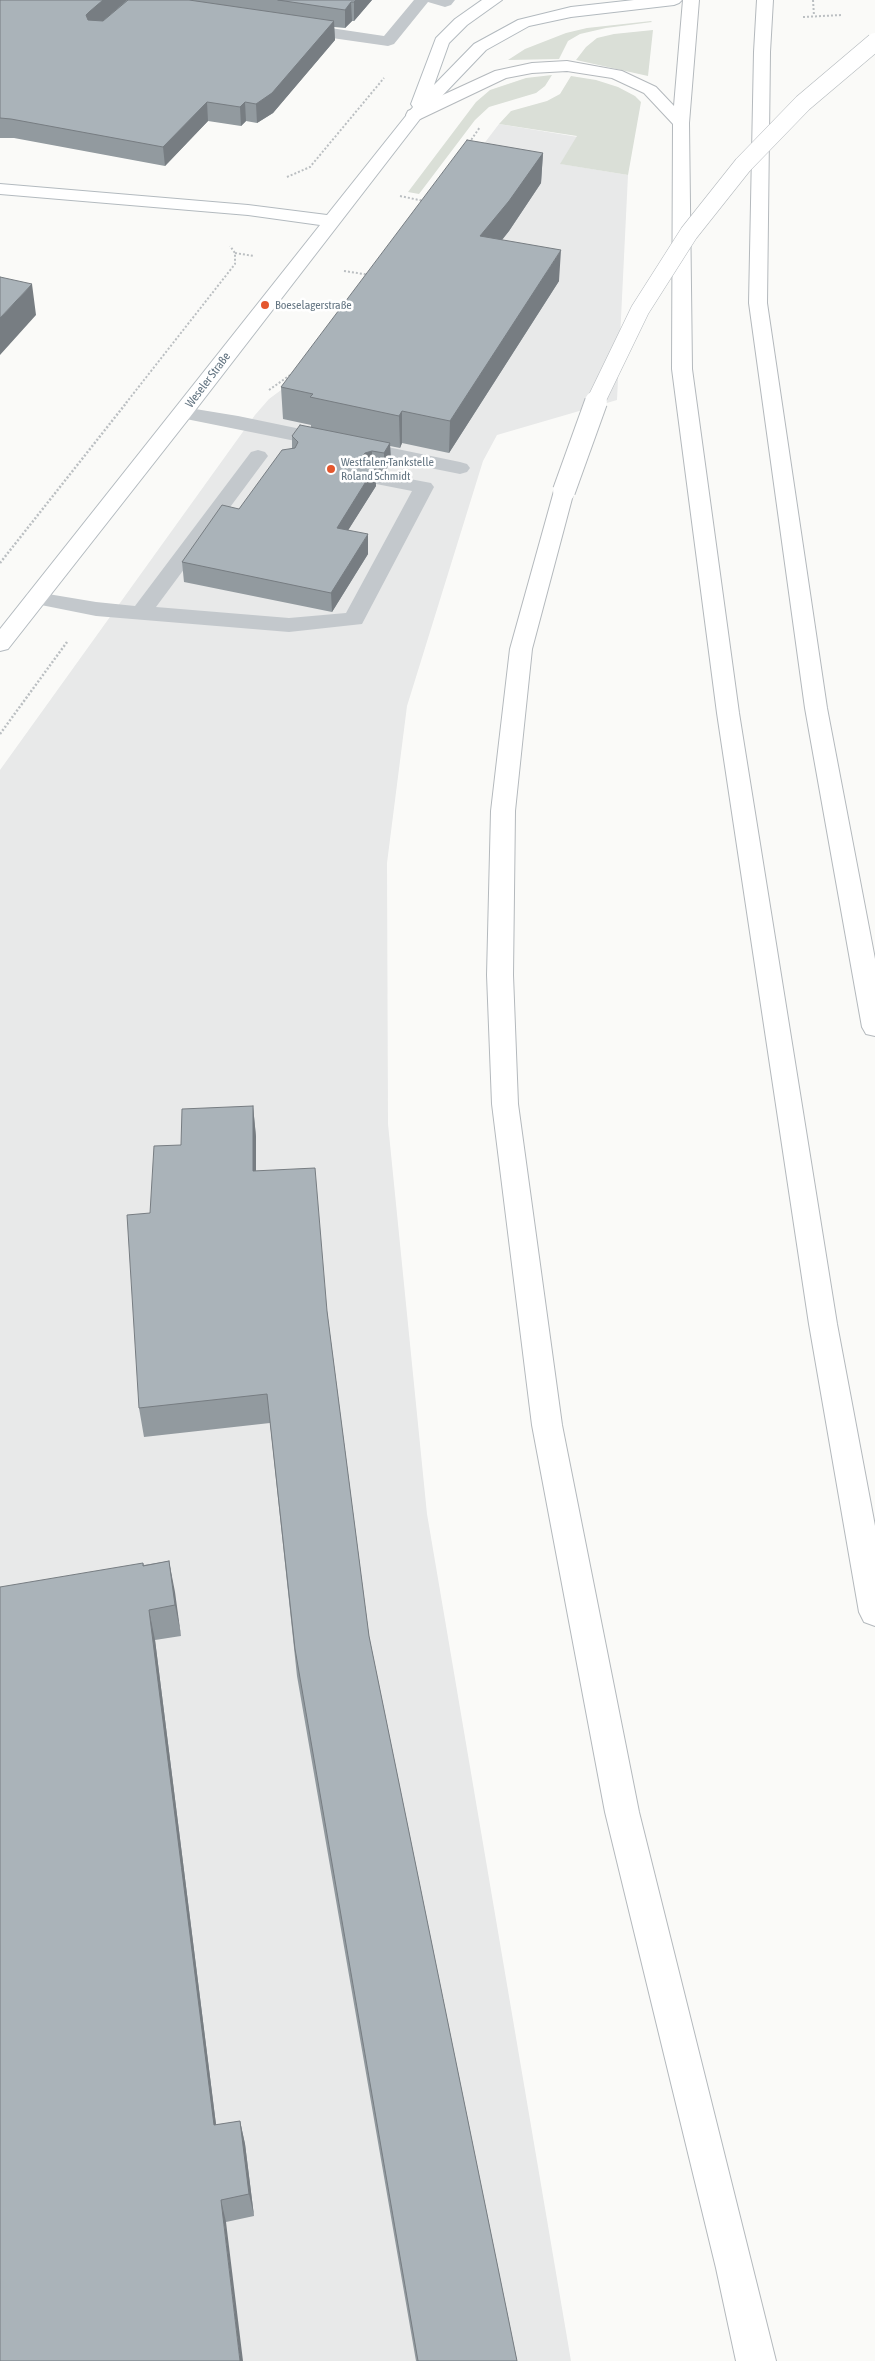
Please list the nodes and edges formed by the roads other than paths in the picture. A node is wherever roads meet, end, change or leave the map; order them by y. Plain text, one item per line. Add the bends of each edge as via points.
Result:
1 (422, 0) edge
2 (435, 0) edge
3 (447, 0) edge
4 (674, 0) edge
5 (691, 0) edge
6 (765, 0) edge
7 (487, 2) edge
8 (281, 26) edge
9 (875, 42) edge
10 (414, 115) junction
11 (681, 123) junction
12 (0, 189) edge
13 (333, 221) junction
14 (183, 413) junction
15 (280, 431) junction
16 (460, 468) dead end
17 (373, 478) edge
18 (36, 598) junction
19 (141, 612) junction
20 (0, 644) edge
21 (875, 1027) edge
22 (875, 1612) edge
23 (756, 2361) edge

1 - 8 lane via 388,41
2 - 3 lane
4 - 10 main road, Weseler Straße via 570,12 517,26 480,47
5 - 11 main road
6 - 21 main road via 758,303 816,708
7 - 10 main road, Weseler Straße via 442,41
9 - 23 main road, bridge via 796,110 744,165 689,233 640,310 598,396 564,492 521,649 503,811 500,975 505,1104 547,1425 622,1812
10 - 11 main road via 501,74 567,66 616,74 650,90
10 - 13 main road, Weseler Straße
11 - 22 main road via 684,379 732,743 822,1314
12 - 13 main road via 248,210
13 - 14 main road, Weseler Straße
14 - 15 lane
14 - 18 main road, Weseler Straße
15 - 16 lane
15 - 19 lane via 266,458
17 - 19 lane via 424,487 354,619 290,625
18 - 19 lane via 96,609
18 - 20 main road, Weseler Straße

